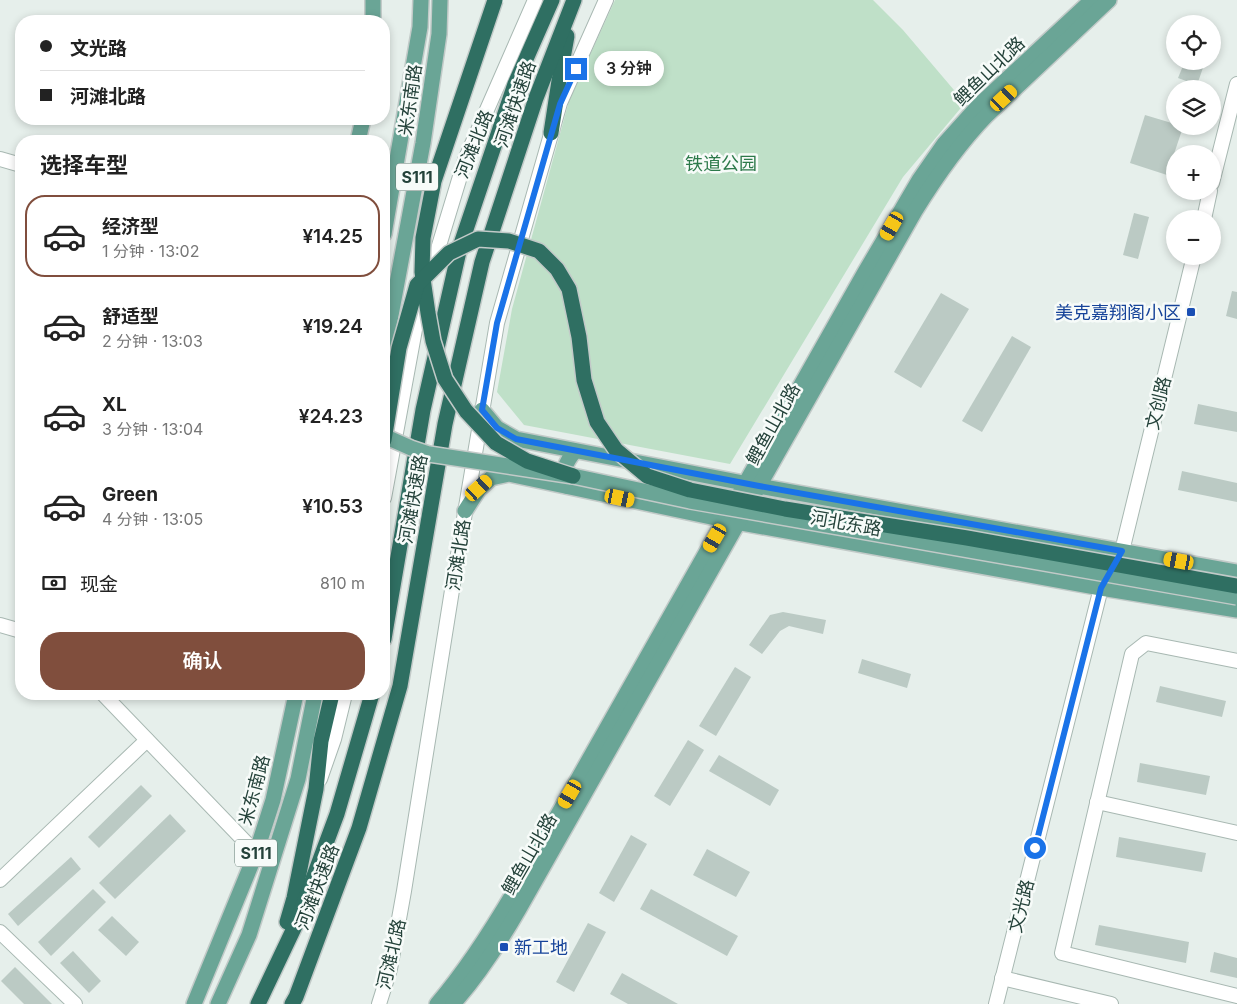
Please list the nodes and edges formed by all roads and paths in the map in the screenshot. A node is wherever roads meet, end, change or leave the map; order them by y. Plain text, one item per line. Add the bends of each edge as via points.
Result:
1 (373, 0) edge
2 (421, 0) edge
3 (440, 0) edge
4 (495, 0) edge
5 (535, 0) edge
6 (552, 0) edge
7 (574, 0) edge
8 (606, 0) edge
9 (1092, 0) edge
10 (1110, 0) edge
11 (373, 15) edge
12 (1237, 84) edge
13 (552, 133) junction
14 (1221, 147) edge
15 (0, 159) edge
16 (15, 163) edge
17 (390, 200) edge
18 (1192, 265) edge
19 (390, 303) edge
20 (390, 319) edge
21 (416, 324) junction
22 (390, 403) edge
23 (482, 410) junction
24 (390, 439) edge
25 (575, 451) junction
26 (390, 465) edge
27 (570, 481) junction
28 (752, 485) junction
29 (465, 511) junction
30 (731, 521) junction
31 (1122, 551) junction
32 (1237, 572) edge
33 (1237, 586) edge
34 (1101, 588) junction
35 (1237, 597) edge
36 (390, 604) edge
37 (1237, 610) edge
38 (0, 626) edge
39 (15, 630) edge
40 (1237, 661) edge
41 (109, 700) edge
42 (295, 700) edge
43 (314, 700) edge
44 (331, 700) edge
45 (344, 700) edge
46 (370, 700) edge
47 (147, 740) junction
48 (316, 789) junction
49 (1098, 802) junction
50 (1237, 833) edge
51 (256, 853) junction
52 (0, 880) edge
53 (0, 932) edge
54 (1002, 978) junction
55 (271, 980) junction
56 (1237, 996) edge
57 (75, 1004) edge
58 (194, 1004) edge
59 (218, 1004) edge
60 (258, 1004) edge
61 (292, 1004) edge
62 (379, 1004) edge
63 (437, 1004) edge
64 (453, 1004) edge
65 (996, 1004) edge
66 (1111, 1004) edge

1 - 11 main road
2 - 17 main road, 米东南路 / S111 via 420,27
3 - 19 main road, 米东南路 / S111 via 439,34 423,143
4 - 27 highway, bridge via 434,181 423,238 422,272 428,313 445,380 466,411 496,443
5 - 21 street, 河滩北路 via 465,160
6 - 36 highway, 河滩快速路 via 515,84 460,248 423,410
7 - 13 highway
7 - 61 highway, 河滩快速路 via 536,98 482,262 445,424 400,686 359,828
8 - 13 street, 河滩北路 via 560,104
9 - 28 main road, 鲤鱼山北路 via 979,105 918,180 864,272
10 - 28 main road, 鲤鱼山北路 via 986,116 947,162
12 - 14 street
13 - 23 street, 河滩北路 via 497,323
15 - 16 street
18 - 31 street, 文创路
20 - 21 street
21 - 26 street, 河滩北路
22 - 33 highway, bridge via 399,348 417,285 448,253 478,239 509,241 538,251 557,269 569,289 584,380 597,422 616,450 647,476 690,490 785,509
23 - 25 main road, 河北东路 via 497,428 516,439
23 - 29 street, 河滩北路
24 - 27 main road, bridge via 429,454
25 - 27 main road via 564,471 565,480
25 - 28 main road, 河北东路
27 - 29 main road, 河北东路 via 510,474 491,478 479,488
27 - 30 main road, 河北东路
27 - 35 main road, bridge
28 - 30 main road, 鲤鱼山北路
28 - 31 main road, 河北东路
29 - 62 street, 河滩北路 via 404,892 390,969
30 - 34 main road, 河北东路
30 - 63 main road, 鲤鱼山北路 via 514,892 484,941
30 - 64 main road, 鲤鱼山北路 via 504,934
31 - 32 main road, 河北东路
31 - 34 street, 文光路
34 - 37 main road, 河北东路
34 - 54 street, 文光路
38 - 39 street
40 - 49 street via 1146,643 1132,654
41 - 47 street
42 - 51 main road, 米东南路 / S111 via 273,800
43 - 59 main road, S111 via 298,779 249,935
44 - 48 highway via 321,741
45 - 48 street
46 - 55 highway, 河滩快速路 via 337,814 296,924
47 - 51 street
47 - 52 street
48 - 55 highway via 294,898
49 - 50 street
49 - 56 street via 1062,952
51 - 58 main road, 米东南路 / S111
53 - 57 street
54 - 65 street, 文光路
54 - 66 street
55 - 60 highway, 河滩快速路

